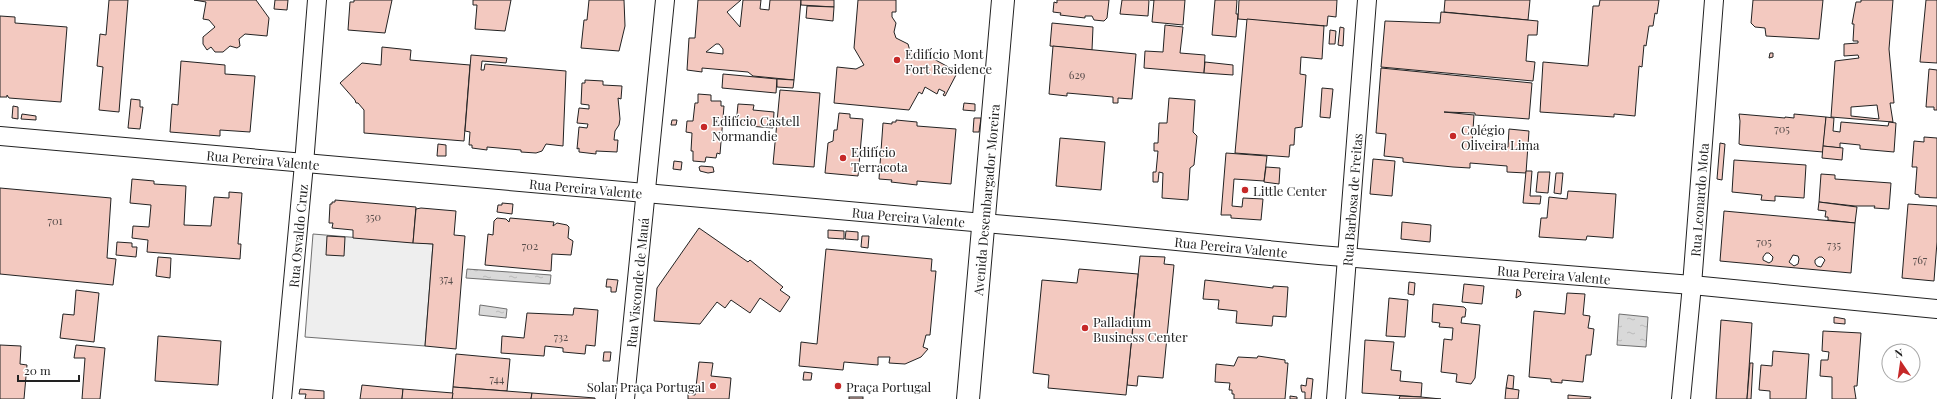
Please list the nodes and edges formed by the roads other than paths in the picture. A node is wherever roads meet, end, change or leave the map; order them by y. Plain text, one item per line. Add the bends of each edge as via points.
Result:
1 (316, 0) edge
2 (665, 0) edge
3 (1003, 0) edge
4 (1367, 0) edge
5 (1714, 0) edge
6 (0, 136) edge
7 (304, 164) junction
8 (646, 194) junction
9 (983, 223) junction
10 (1347, 257) junction
11 (1692, 285) junction
12 (1937, 309) edge
13 (282, 399) edge
14 (625, 399) edge
15 (968, 399) edge
16 (1336, 399) edge
17 (1681, 399) edge

1 - 7 street, Rua Osvaldo Cruz
2 - 8 street, Rua Visconde de Mauá
3 - 9 main road, Avenida Desembargador Moreira
4 - 10 street, Rua Barbosa de Freitas
5 - 11 street, Rua Leonardo Mota
6 - 7 street, Rua Pereira Valente
7 - 8 street, Rua Pereira Valente
7 - 13 street, Rua Osvaldo Cruz
8 - 9 street, Rua Pereira Valente
8 - 14 street, Rua Visconde de Mauá
9 - 10 street, Rua Pereira Valente
9 - 15 main road, Avenida Desembargador Moreira
10 - 11 street, Rua Pereira Valente
10 - 16 street, Rua Barbosa de Freitas
11 - 12 street, Rua Pereira Valente
11 - 17 street, Rua Leonardo Mota

